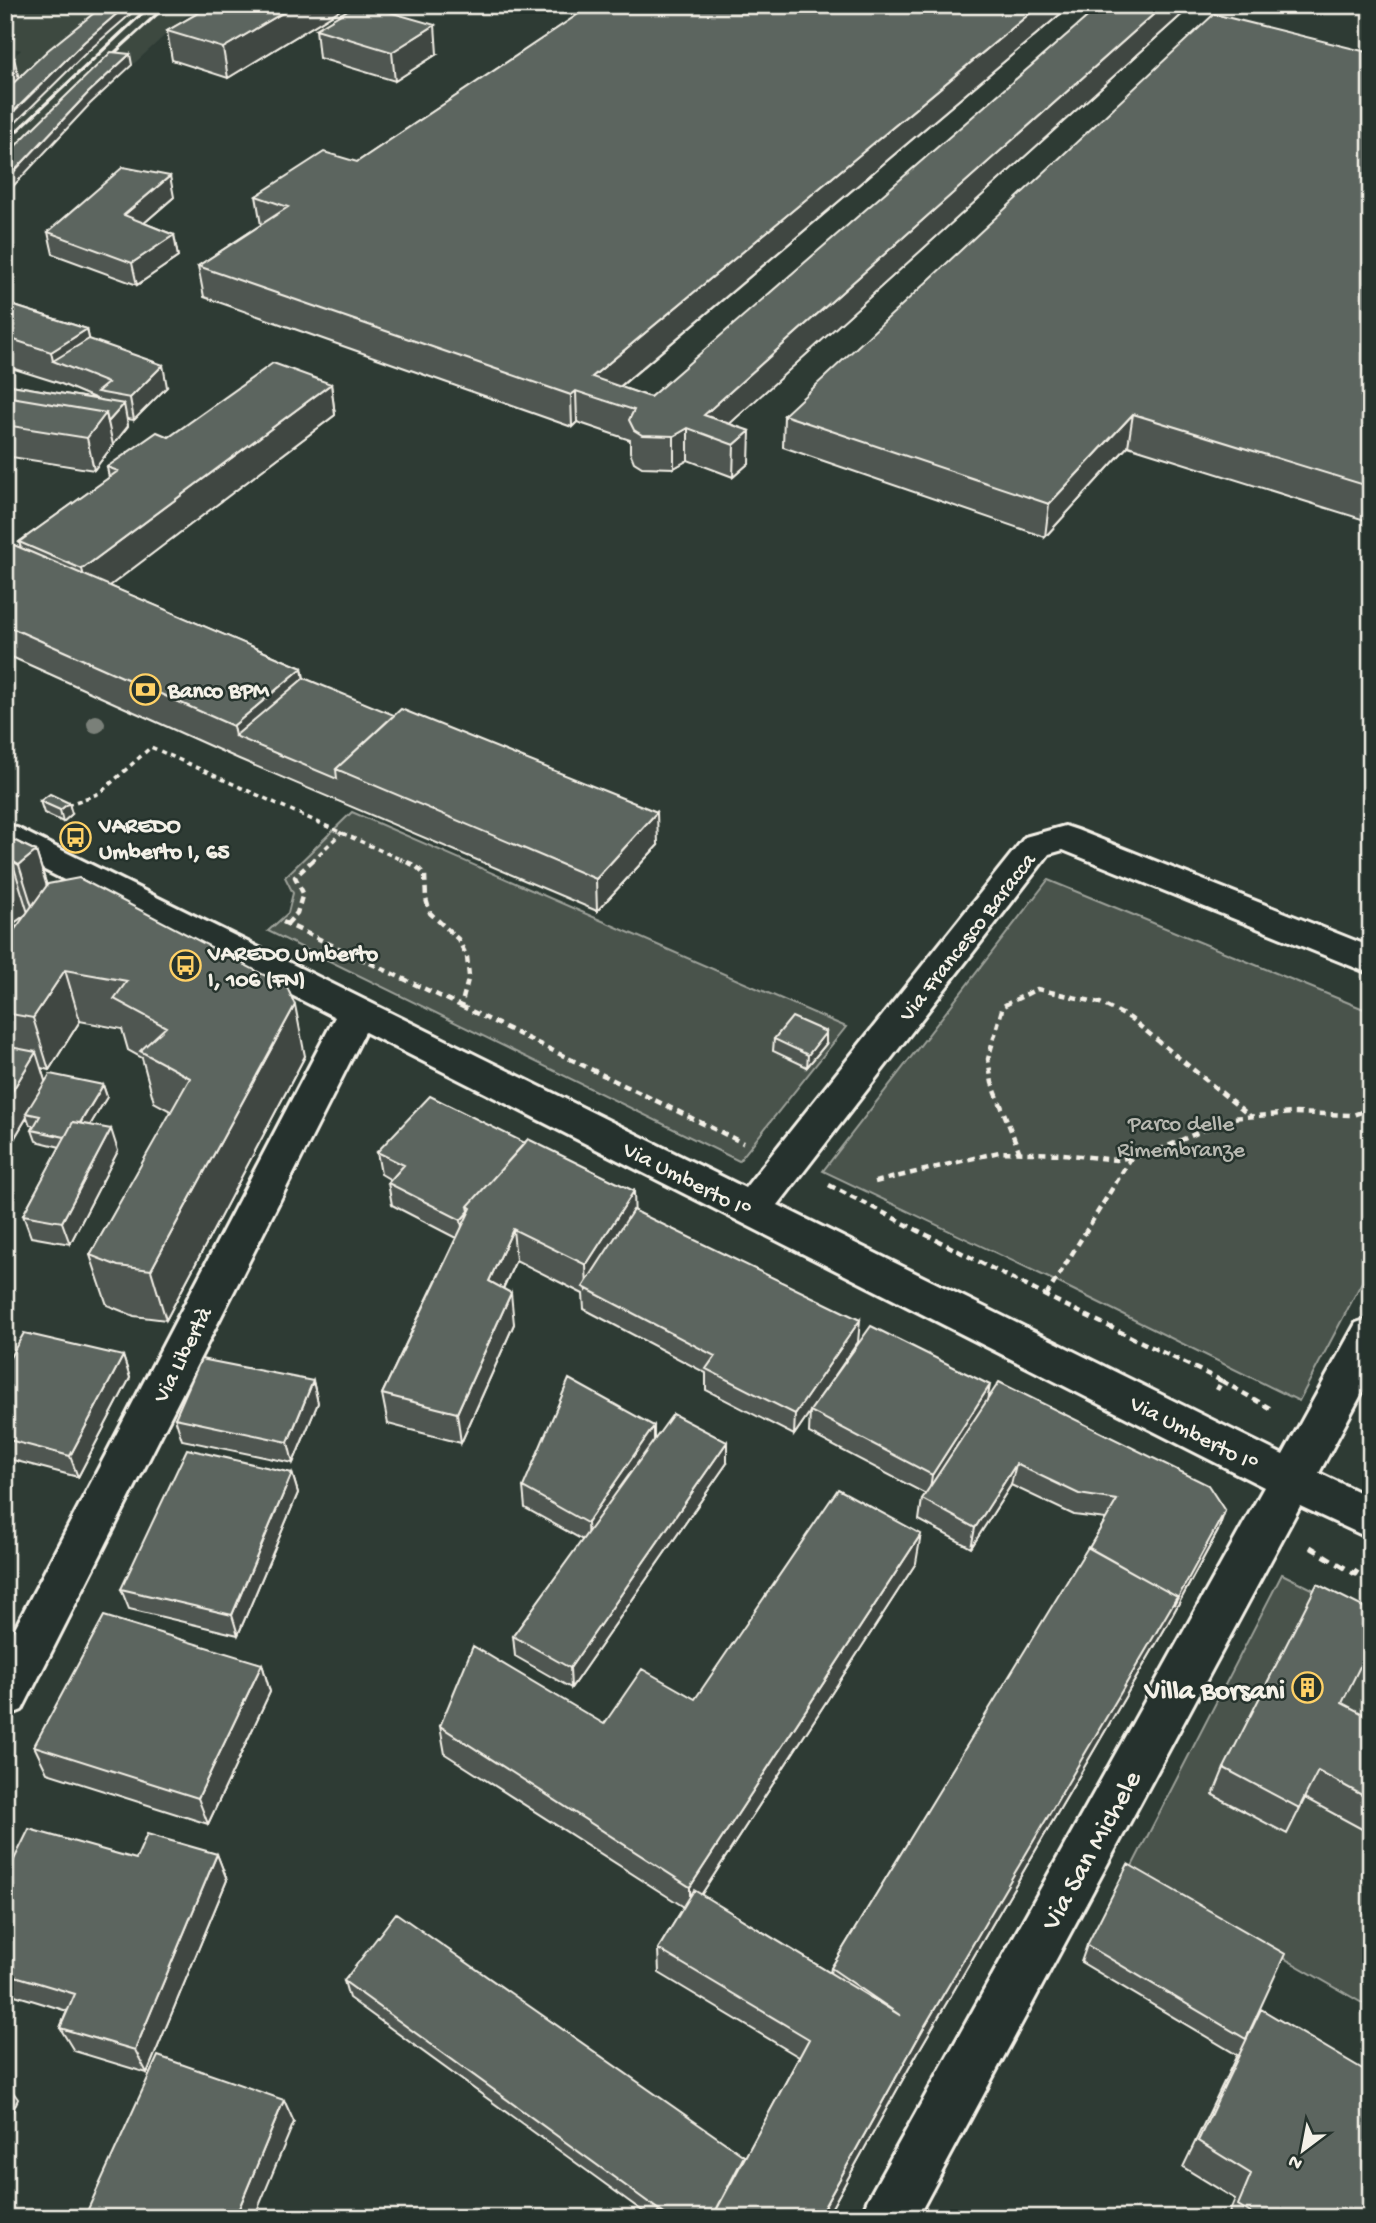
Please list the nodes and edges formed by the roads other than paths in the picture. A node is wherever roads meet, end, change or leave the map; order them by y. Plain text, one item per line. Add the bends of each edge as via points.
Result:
1 (5, 836) edge
2 (1371, 961) edge
3 (356, 1013) junction
4 (751, 1210) junction
5 (1371, 1335) edge
6 (1290, 1481) junction
7 (1371, 1520) edge
8 (5, 1695) edge
9 (887, 2218) edge

1 - 3 street, Via Umberto I° via 74,889
2 - 4 street, Via Francesco Baracca via 1065,838 1037,845
3 - 4 street, Via Umberto I°
3 - 8 street, Via Libertà
4 - 6 street, Via Umberto I°
5 - 6 street, Via San Michele
6 - 7 street, Via Umberto I°
6 - 9 street, Via San Michele

